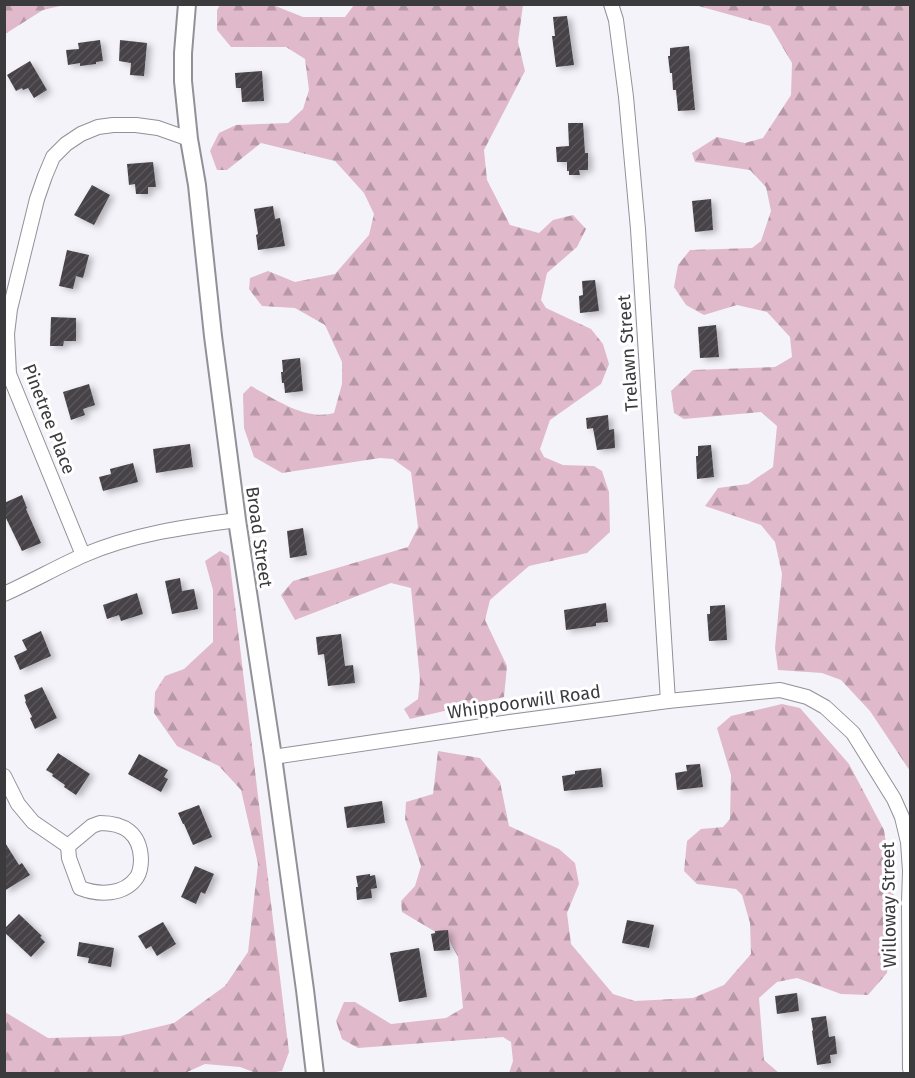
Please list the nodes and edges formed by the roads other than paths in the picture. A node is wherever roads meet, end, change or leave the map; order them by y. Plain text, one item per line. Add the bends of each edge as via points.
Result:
1 (187, 4) edge
2 (610, 4) edge
3 (189, 139) junction
4 (237, 520) junction
5 (84, 555) junction
6 (4, 594) edge
7 (780, 690) joint
8 (668, 701) junction
9 (273, 757) junction
10 (4, 776) edge
11 (69, 846) junction
12 (910, 1070) edge
13 (315, 1074) edge

1 - 3 street, Broad Street via 183,81
2 - 8 street, Trelawn Street via 616,20 626,97 638,229
3 - 4 street, Broad Street
3 - 5 street, Pinetree Place via 136,125 98,127 73,139 54,157 37,200 10,309 9,374
4 - 5 street via 166,530
4 - 9 street, Broad Street
5 - 6 street
7 - 8 street, Whippoorwill Road
7 - 12 street, Willoway Street via 825,707 853,733 902,817 910,871
8 - 9 street, Whippoorwill Road
9 - 13 street, Broad Street
10 - 11 street via 18,804 33,822
11 - 11 street via 69,858 80,888 103,894 128,886 137,877 141,866 138,843 123,826 100,823

